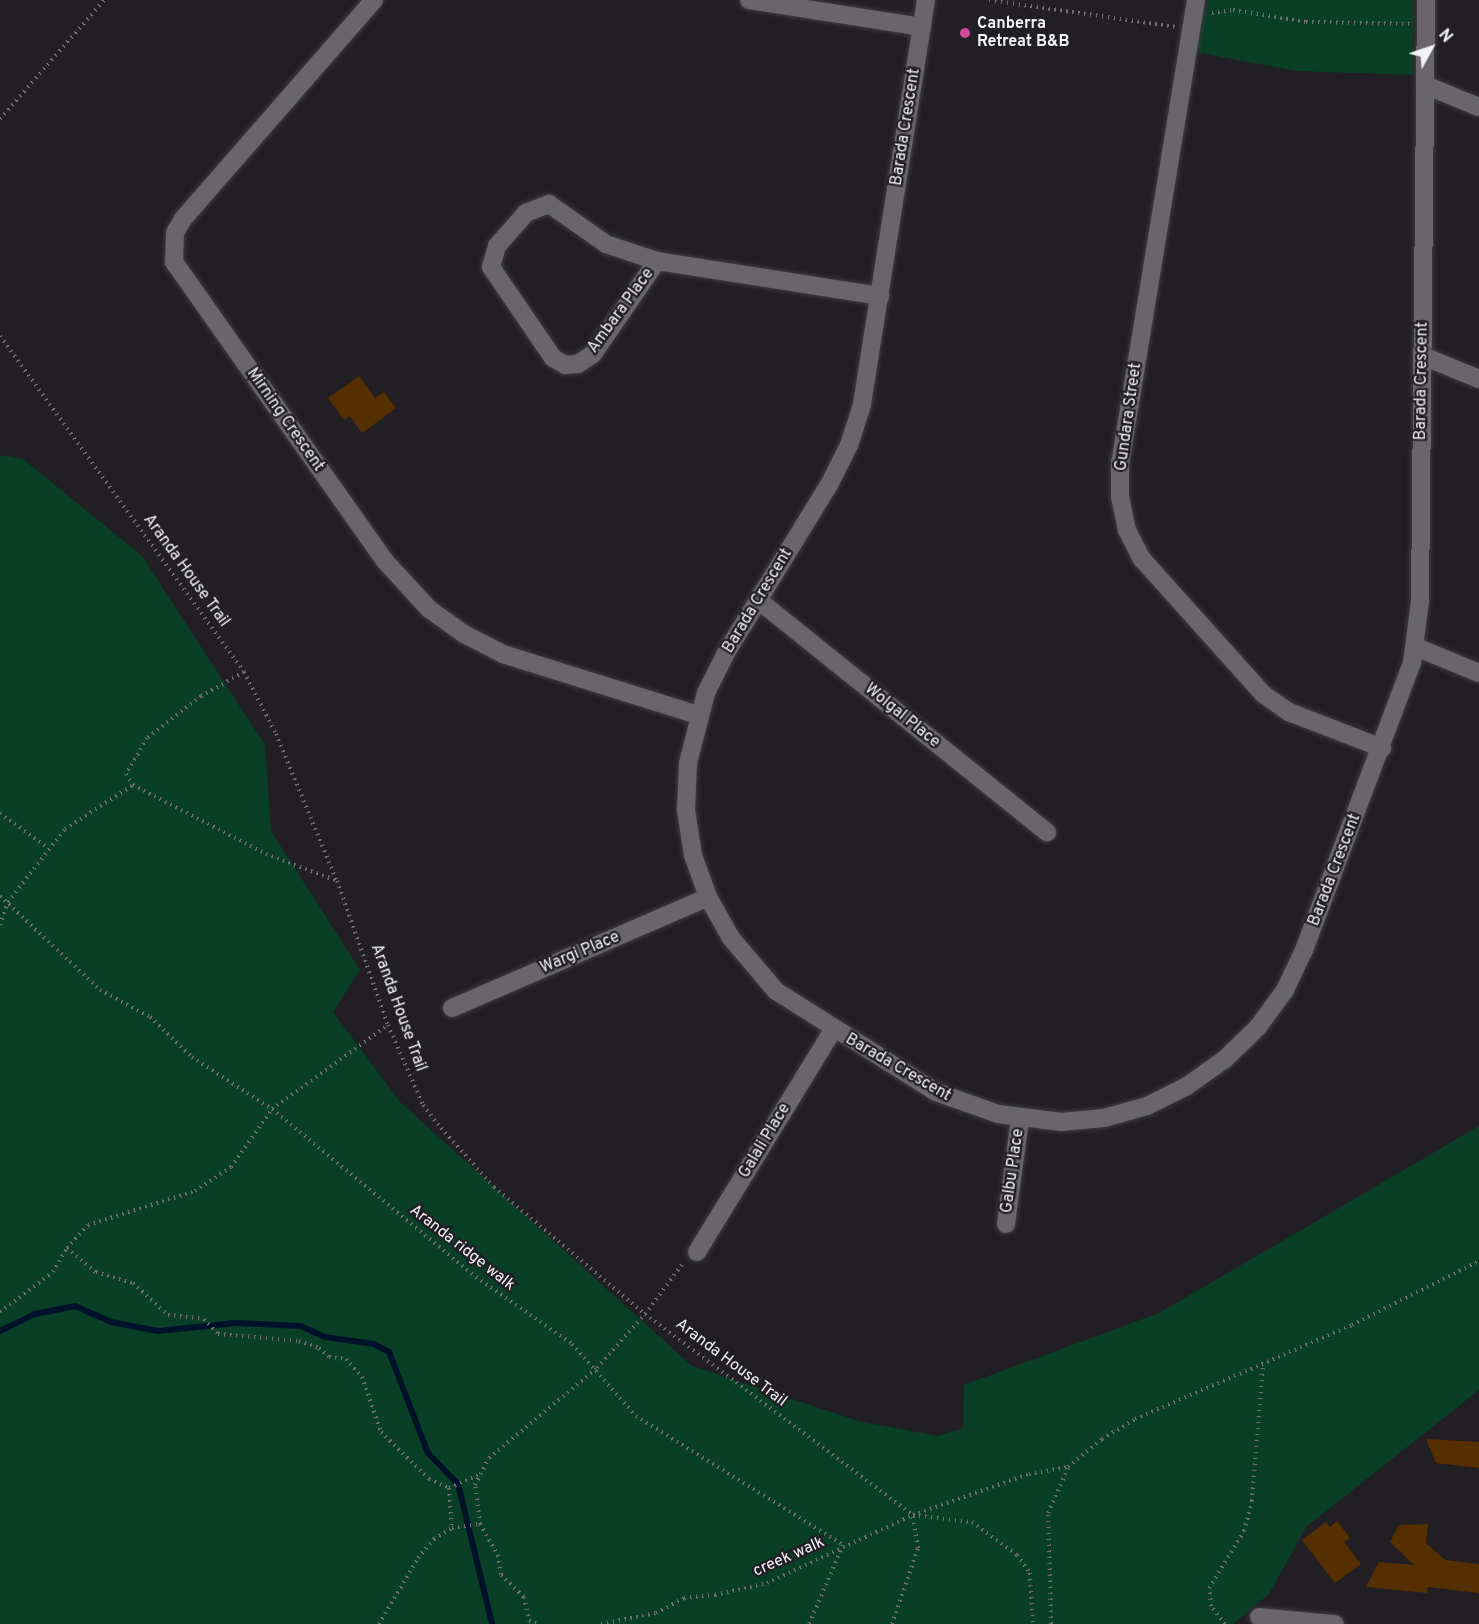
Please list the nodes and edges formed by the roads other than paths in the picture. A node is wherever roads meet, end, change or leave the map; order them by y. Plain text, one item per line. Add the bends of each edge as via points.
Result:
1 (374, 0) edge
2 (749, 0) edge
3 (926, 0) edge
4 (1196, 0) edge
5 (1426, 0) edge
6 (922, 27) junction
7 (1425, 85) junction
8 (1479, 107) edge
9 (657, 261) junction
10 (880, 296) junction
11 (1423, 356) junction
12 (1479, 379) edge
13 (758, 600) junction
14 (1416, 647) junction
15 (1479, 673) edge
16 (698, 715) junction
17 (1382, 748) junction
18 (1047, 832) dead end
19 (708, 897) junction
20 (452, 1008) dead end
21 (832, 1030) junction
22 (1020, 1119) junction
23 (1006, 1224) dead end
24 (697, 1252) road end
25 (1259, 1617) dead end
26 (1335, 1624) edge

1 - 16 street, Mirning Crescent via 183,219 175,233 174,262 385,561 429,609 464,634 503,654
2 - 6 street
3 - 6 street, Barada Crescent
4 - 17 street, Gundara Street via 1120,462 1120,497 1127,530 1142,559 1263,694 1289,712
5 - 7 street, Barada Crescent via 1415,25
6 - 10 street, Barada Crescent
7 - 8 street
7 - 11 street, Barada Crescent
9 - 9 street, Ambara Place via 593,354 578,364 565,365 553,358 491,267 497,246 526,213 549,204 606,244
9 - 10 street, Ambara Place
10 - 13 street, Barada Crescent via 862,405 849,445
11 - 12 street
11 - 14 street, Barada Crescent
13 - 16 street, Barada Crescent via 726,653
13 - 18 street, Wolgal Place
14 - 15 street
14 - 17 street, Barada Crescent
16 - 19 street, Barada Crescent via 688,763 686,810 693,855
17 - 22 street, Barada Crescent via 1304,950 1285,990 1258,1027 1197,1080 1147,1106 1104,1118 1061,1122
19 - 20 street, Wargi Place
19 - 21 street, Barada Crescent via 731,938 759,974
21 - 22 street, Barada Crescent via 936,1092
21 - 24 street, Galali Place
22 - 23 street, Galbu Place
25 - 26 street

